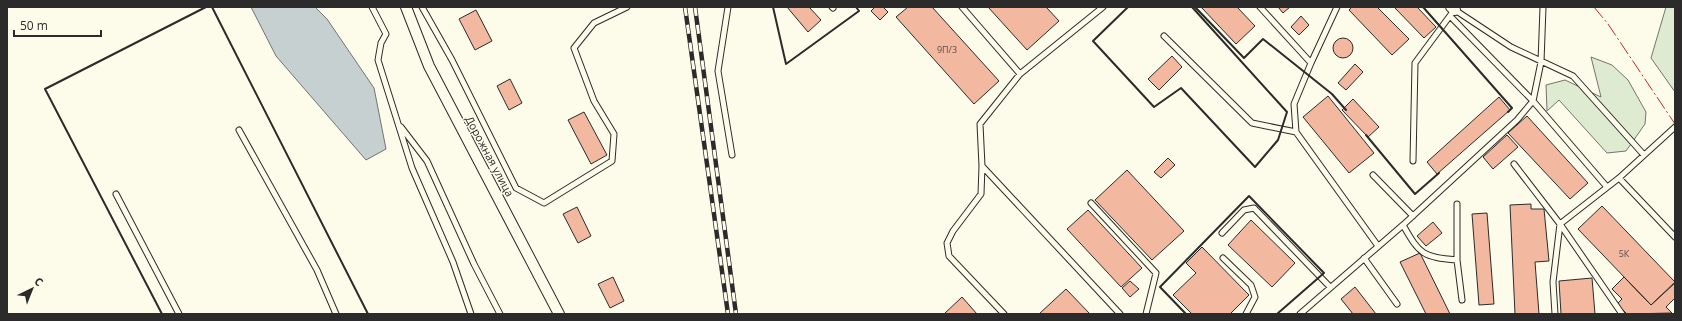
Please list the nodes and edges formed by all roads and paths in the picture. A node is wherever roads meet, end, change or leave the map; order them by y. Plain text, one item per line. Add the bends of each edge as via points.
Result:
1 (372, 7) edge
2 (406, 7) edge
3 (422, 7) edge
4 (627, 7) edge
5 (728, 7) edge
6 (962, 7) edge
7 (1103, 7) edge
8 (1260, 7) edge
9 (1337, 7) edge
10 (1543, 7) edge
11 (1454, 10) edge
12 (1164, 36) dead end
13 (1541, 62) junction
14 (1310, 63) junction
15 (1020, 74) junction
16 (1533, 101) junction
17 (398, 123) junction
18 (1675, 127) edge
19 (239, 130) dead end
20 (1296, 132) junction
21 (732, 155) dead end
22 (1644, 155) junction
23 (1413, 161) dead end
24 (1514, 164) dead end
25 (982, 166) junction
26 (1373, 175) dead end
27 (1619, 178) junction
28 (1608, 187) junction
29 (116, 194) dead end
30 (1091, 203) dead end
31 (1457, 204) dead end
32 (1413, 216) junction
33 (1560, 224) junction
34 (1403, 225) junction
35 (1222, 233) dead end
36 (1675, 237) edge
37 (1378, 246) junction
38 (1223, 258) dead end
39 (1364, 258) junction
40 (1457, 260) junction
41 (1330, 287) junction
42 (1462, 300) dead end
43 (1397, 304) dead end
44 (179, 314) edge
45 (336, 314) edge
46 (471, 314) edge
47 (500, 314) edge
48 (559, 314) edge
49 (1004, 314) edge
50 (1120, 314) edge
51 (1146, 314) edge
52 (1246, 314) edge
53 (1300, 314) edge
54 (1556, 314) edge
55 (1622, 314) edge

1 - 17 lane via 386,34 381,43 378,60
2 - 48 street, Дорожная улица via 428,66
3 - 4 lane via 452,60 516,188 544,203 612,161 614,134 594,101 574,48 594,23
5 - 21 lane via 718,71
6 - 15 lane
7 - 15 lane
8 - 14 lane
9 - 14 lane
10 - 13 lane
11 - 13 lane via 1511,47
11 - 16 lane
11 - 23 lane via 1415,63
12 - 20 lane via 1252,123
13 - 16 lane
13 - 22 lane via 1573,76
14 - 20 lane via 1294,104
15 - 25 lane via 980,124
16 - 28 lane
16 - 32 lane via 1517,120
17 - 46 lane via 412,168 453,262
17 - 47 lane via 427,161
18 - 22 lane
19 - 45 lane via 317,270
20 - 37 lane
22 - 27 lane
24 - 33 lane
25 - 49 lane via 981,194 947,243 949,256
25 - 50 lane
26 - 32 lane
27 - 28 lane
27 - 36 lane
28 - 33 lane
29 - 44 lane
30 - 51 lane via 1156,274
31 - 40 lane
32 - 34 lane
33 - 54 lane via 1553,282
33 - 55 lane
34 - 37 lane
34 - 40 lane via 1415,246 1432,258
35 - 41 lane via 1244,210 1254,208
37 - 39 lane
38 - 52 lane via 1251,285 1255,297
39 - 41 lane
39 - 43 lane
40 - 42 lane
41 - 53 lane

